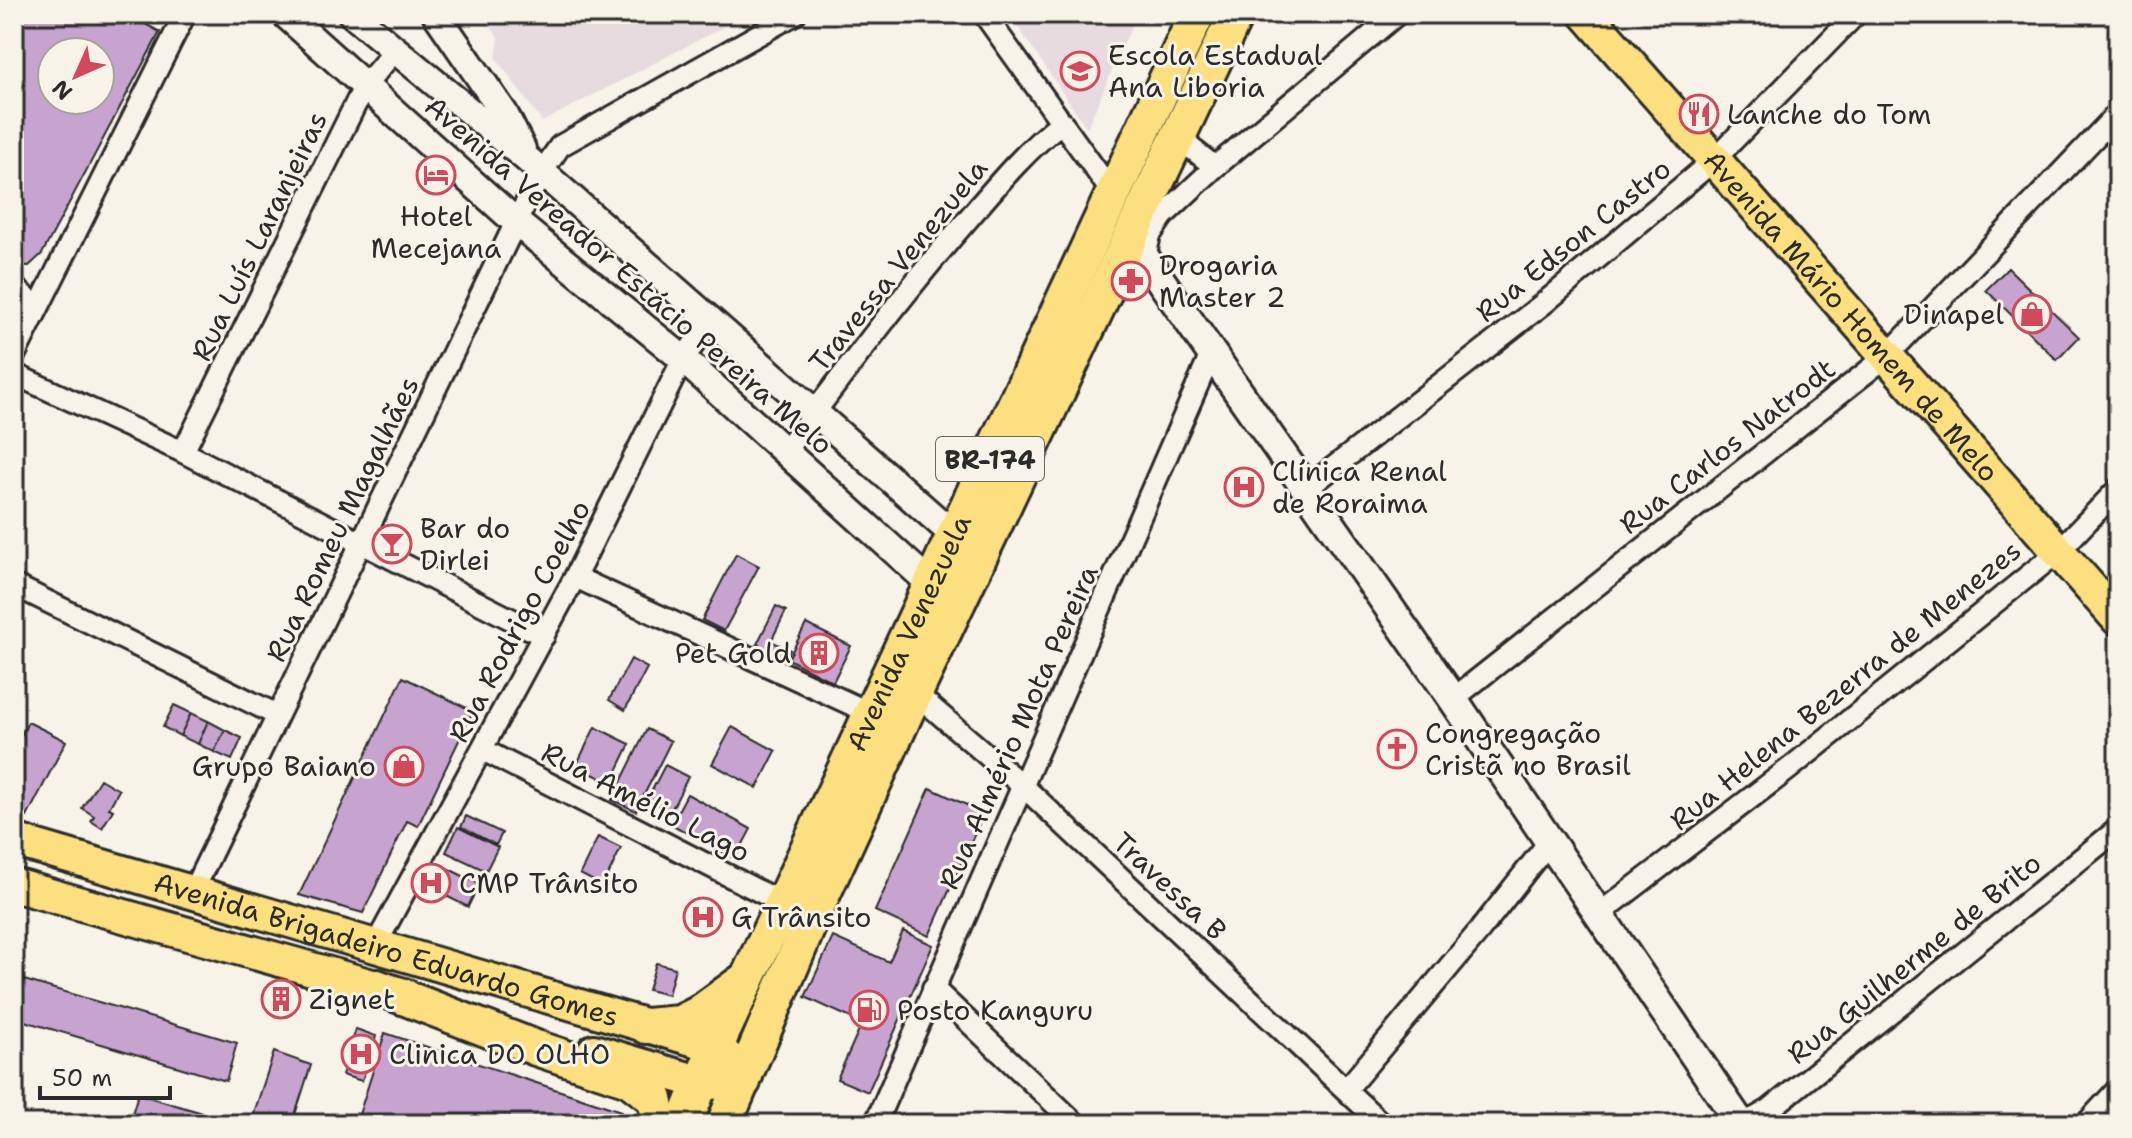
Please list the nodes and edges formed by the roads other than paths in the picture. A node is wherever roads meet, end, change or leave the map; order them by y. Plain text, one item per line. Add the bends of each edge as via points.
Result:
1 (185, 14) edge
2 (285, 14) edge
3 (352, 14) edge
4 (436, 14) edge
5 (795, 14) edge
6 (984, 14) edge
7 (1197, 14) edge
8 (1236, 14) edge
9 (1397, 14) edge
10 (1586, 14) edge
11 (1856, 14) edge
12 (394, 51) junction
13 (364, 87) junction
14 (2118, 113) edge
15 (1062, 122) junction
16 (1182, 133) junction
17 (1714, 160) junction
18 (535, 165) junction
19 (1215, 167) junction
20 (1113, 194) junction
21 (516, 222) junction
22 (1132, 259) junction
23 (14, 287) edge
24 (38, 308) junction
25 (710, 322) junction
26 (1045, 340) junction
27 (1212, 352) junction
28 (14, 356) edge
29 (1887, 356) junction
30 (683, 359) junction
31 (1072, 365) junction
32 (14, 374) edge
33 (815, 412) junction
34 (785, 451) junction
35 (183, 452) junction
36 (1307, 488) junction
37 (2118, 489) edge
38 (955, 536) junction
39 (362, 543) junction
40 (2059, 551) junction
41 (575, 577) junction
42 (14, 585) edge
43 (932, 585) junction
44 (2118, 619) edge
45 (544, 636) junction
46 (915, 693) junction
47 (1453, 699) junction
48 (872, 714) junction
49 (277, 715) junction
50 (483, 750) junction
51 (1024, 787) junction
52 (2118, 829) edge
53 (14, 840) edge
54 (1549, 842) junction
55 (14, 885) edge
56 (193, 891) junction
57 (784, 904) junction
58 (1599, 914) junction
59 (375, 946) junction
60 (749, 978) junction
61 (377, 987) junction
62 (933, 988) junction
63 (646, 1026) junction
64 (716, 1046) junction
65 (745, 1079) junction
66 (702, 1083) junction
67 (2118, 1089) edge
68 (1346, 1090) junction
69 (660, 1124) edge
70 (684, 1124) edge
71 (724, 1124) edge
72 (875, 1124) edge
73 (1076, 1124) edge
74 (1382, 1124) edge
75 (1739, 1124) edge
76 (2086, 1124) edge

1 - 24 street
2 - 13 street, Avenida Vereador Estácio Pereira Melo
3 - 12 street, Avenida Vereador Estácio Pereira Melo
4 - 18 street
5 - 18 street, Rua Romeu Magalhães
6 - 15 street
7 - 20 highway, Avenida Venezuela / BR-174
8 - 16 highway, Avenida Venezuela / BR-174
9 - 19 street
10 - 17 main road, Avenida Mário Homem de Melo
11 - 17 street, Rua Edson Castro
12 - 13 street, Rua Luís Laranjeiras
12 - 18 street, Avenida Vereador Estácio Pereira Melo
13 - 21 street, Avenida Vereador Estácio Pereira Melo
13 - 35 street, Rua Luís Laranjeiras
14 - 29 street, Rua Carlos Natrodt
15 - 20 street
15 - 33 street, Travessa Venezuela via 941,250
16 - 19 street
16 - 22 highway, Avenida Venezuela / BR-174
17 - 29 main road, Avenida Mário Homem de Melo
17 - 36 street, Rua Edson Castro via 1543,304
18 - 21 street, Rua Romeu Magalhães
18 - 25 street, Avenida Vereador Estácio Pereira Melo
19 - 22 street via 1163,216
20 - 26 highway, Avenida Venezuela / BR-174
21 - 30 street, Avenida Vereador Estácio Pereira Melo
21 - 39 street, Rua Romeu Magalhães
22 - 27 main road
22 - 31 highway, Avenida Venezuela / BR-174
23 - 24 street
24 - 28 street
25 - 30 street, Rua Rodrigo Coelho
25 - 33 street, Avenida Vereador Estácio Pereira Melo
26 - 31 highway via 1043,359 1050,369 1058,372
26 - 38 highway, Avenida Venezuela / BR-174
27 - 36 main road
27 - 51 street, Rua Almério Mota Pereira
29 - 40 main road, Avenida Mário Homem de Melo
29 - 47 street, Rua Carlos Natrodt
30 - 34 street, Avenida Vereador Estácio Pereira Melo
30 - 41 street, Rua Rodrigo Coelho
31 - 46 highway, Avenida Venezuela / BR-174
32 - 35 street
33 - 34 street, Travessa Venezuela
33 - 38 street, Avenida Vereador Estácio Pereira Melo
34 - 43 street, Avenida Vereador Estácio Pereira Melo
35 - 39 street
36 - 47 main road
37 - 40 street, Rua Helena Bezerra de Menezes
38 - 43 highway, Avenida Venezuela / BR-174
39 - 45 street
39 - 49 street, Rua Romeu Magalhães
40 - 44 main road, Avenida Mário Homem de Melo
40 - 58 street, Rua Helena Bezerra de Menezes
41 - 45 street, Rua Rodrigo Coelho
41 - 48 street
42 - 49 street
43 - 48 highway, Avenida Venezuela / BR-174
45 - 50 street, Rua Rodrigo Coelho
46 - 51 street, Travessa B
46 - 65 highway, Avenida Venezuela / BR-174
47 - 54 main road
48 - 57 highway, Avenida Venezuela / BR-174
49 - 56 street, Rua Romeu Magalhães
50 - 57 street, Rua Amélio Lago
50 - 59 street, Rua Rodrigo Coelho
51 - 62 street, Rua Almério Mota Pereira
51 - 68 street, Travessa B
52 - 75 street, Rua Guilherme de Brito via 1769,1110
53 - 56 main road, Avenida Brigadeiro Eduardo Gomes
54 - 58 main road
54 - 68 street
55 - 61 main road, Avenida Brigadeiro Eduardo Gomes
56 - 59 main road, Avenida Brigadeiro Eduardo Gomes
57 - 60 highway, Avenida Venezuela / BR-174
58 - 75 main road
59 - 63 main road, Avenida Brigadeiro Eduardo Gomes
60 - 63 highway via 689,1019
60 - 64 highway, Avenida Venezuela / BR-174
61 - 66 main road, Avenida Brigadeiro Eduardo Gomes
61 - 69 highway via 629,1079 655,1099
62 - 72 street, Rua Almério Mota Pereira
62 - 73 street
63 - 64 main road, Avenida Brigadeiro Eduardo Gomes
64 - 65 main road, Avenida Brigadeiro Eduardo Gomes
64 - 66 highway, Avenida Venezuela / BR-174
65 - 66 main road, Avenida Brigadeiro Eduardo Gomes
65 - 71 highway, Avenida Venezuela / BR-174
66 - 70 highway, Avenida Venezuela / BR-174
67 - 76 street
68 - 74 street, Travessa B

